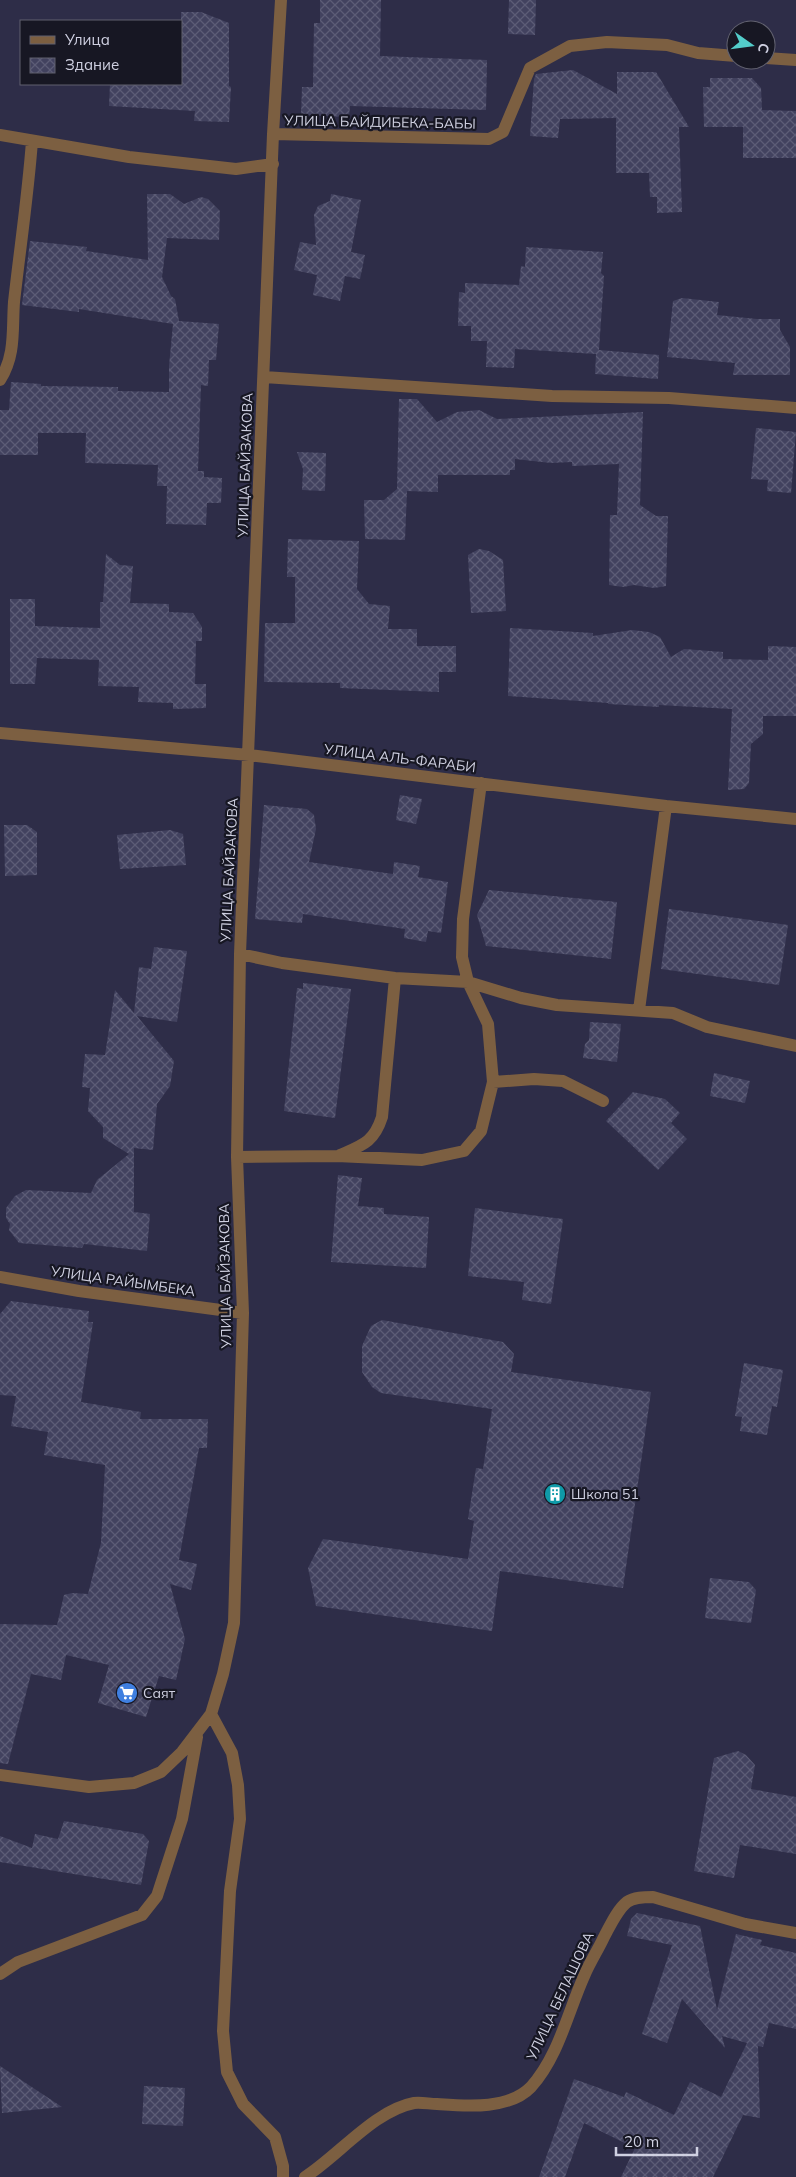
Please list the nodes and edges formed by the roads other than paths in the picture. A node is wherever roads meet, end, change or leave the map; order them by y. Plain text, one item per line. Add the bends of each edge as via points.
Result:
1 (281, 0) edge
2 (726, 55) edge
3 (776, 59) edge
4 (796, 60) edge
5 (0, 134) edge
6 (273, 134) junction
7 (32, 141) junction
8 (273, 164) junction
9 (264, 377) junction
10 (0, 380) edge
11 (796, 408) edge
12 (0, 733) edge
13 (249, 755) junction
14 (481, 783) junction
15 (666, 806) junction
16 (796, 819) edge
17 (240, 954) junction
18 (395, 978) junction
19 (468, 982) junction
20 (639, 1010) junction
21 (796, 1046) edge
22 (493, 1082) junction
23 (603, 1101) dead end
24 (337, 1156) junction
25 (237, 1157) junction
26 (0, 1277) edge
27 (243, 1313) junction
28 (211, 1714) junction
29 (197, 1735) junction
30 (0, 1775) edge
31 (796, 1933) edge
32 (0, 1974) edge
33 (283, 2177) edge
34 (305, 2177) edge

1 - 6 street, УЛИЦА БАЙЗАКОВА
2 - 6 street, УЛИЦА БАЙДИБЕКА-БАБЫ via 698,53 667,45 607,42 570,46 530,68 503,132 489,139
3 - 4 street
5 - 7 street
6 - 8 street, УЛИЦА БАЙЗАКОВА
7 - 8 street via 129,157 236,169
7 - 10 street via 14,303 13,345
8 - 9 street, УЛИЦА БАЙЗАКОВА
9 - 11 street via 552,396 669,398
9 - 13 street, УЛИЦА БАЙЗАКОВА
12 - 13 street, УЛИЦА АЛЬ-ФАРАБИ
13 - 14 street, УЛИЦА АЛЬ-ФАРАБИ
13 - 17 street, УЛИЦА БАЙЗАКОВА
14 - 15 street, УЛИЦА АЛЬ-ФАРАБИ
14 - 19 street via 463,919 462,957
15 - 16 street, УЛИЦА АЛЬ-ФАРАБИ
15 - 20 street
17 - 18 street
17 - 25 street, УЛИЦА БАЙЗАКОВА
18 - 19 street
18 - 24 street via 378,1132 366,1144
19 - 20 street via 556,1005
19 - 22 street via 488,1024
20 - 21 street via 673,1013 707,1027
22 - 23 street via 534,1079 563,1082
22 - 24 street via 481,1131 464,1151 422,1160
24 - 25 street
25 - 27 street, УЛИЦА БАЙЗАКОВА
26 - 27 street, УЛИЦА РАЙЫМБЕКА
27 - 28 street, УЛИЦА БАЙЗАКОВА via 234,1623
28 - 29 street, УЛИЦА БАЙЗАКОВА
28 - 33 street via 232,1753 240,1819 230,1900 223,2031 227,2072 243,2104 275,2137
29 - 30 street, УЛИЦА БАЙЗАКОВА via 161,1772 134,1783 89,1787
29 - 32 street, УЛИЦА БАЙЗАКОВА via 182,1819 157,1896 142,1915 18,1962
31 - 34 street, УЛИЦА БЕЛАШОВА via 745,1924 652,1897 627,1902 585,1974 549,2059 531,2087 516,2099 462,2106 414,2103 385,2115

